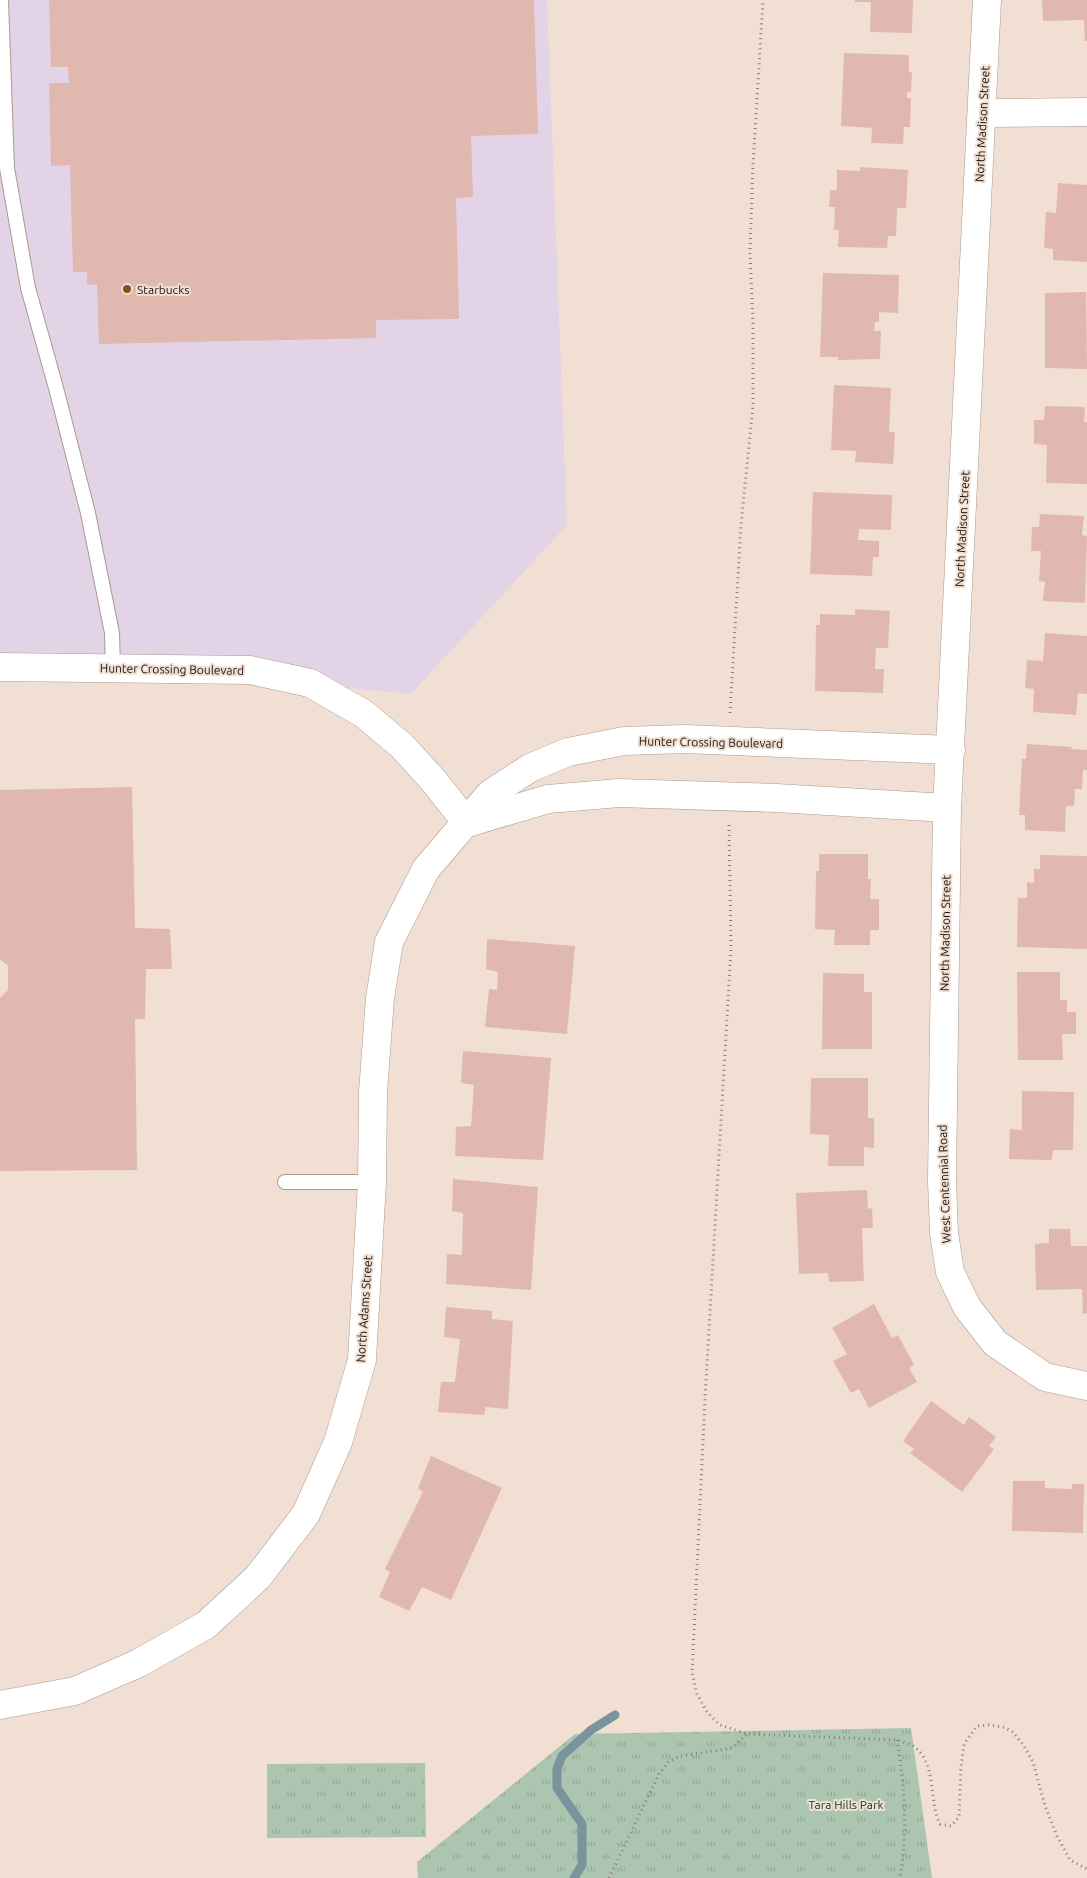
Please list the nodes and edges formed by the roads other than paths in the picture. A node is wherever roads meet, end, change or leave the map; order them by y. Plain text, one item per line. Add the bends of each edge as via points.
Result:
1 (1, 0) edge
2 (987, 0) edge
3 (1087, 112) edge
4 (982, 113) junction
5 (0, 667) edge
6 (113, 668) junction
7 (951, 750) junction
8 (947, 808) junction
9 (467, 823) junction
10 (943, 1057) joint
11 (285, 1182) dead end
12 (372, 1182) junction
13 (1087, 1386) edge
14 (0, 1705) edge

1 - 6 lane via 7,168 28,288 88,513 112,632
2 - 4 street, North Madison Street
3 - 4 street
4 - 7 street, North Madison Street
5 - 6 street, Hunter Crossing Boulevard
6 - 9 street, Hunter Crossing Boulevard via 250,670 310,683 364,714 402,746
7 - 8 street, North Madison Street
7 - 9 street, Hunter Crossing Boulevard via 728,740 624,741 568,752 530,768 490,794
8 - 9 street via 619,793 548,799
8 - 10 street, North Madison Street
9 - 12 street, North Adams Street via 426,869 389,942 380,998 373,1092
10 - 13 street, West Centennial Road via 942,1181 944,1233 950,1272 967,1307 995,1343 1045,1377
11 - 12 lane
12 - 14 street, North Adams Street via 362,1360 338,1442 306,1514 258,1577 206,1626 139,1663 75,1691

